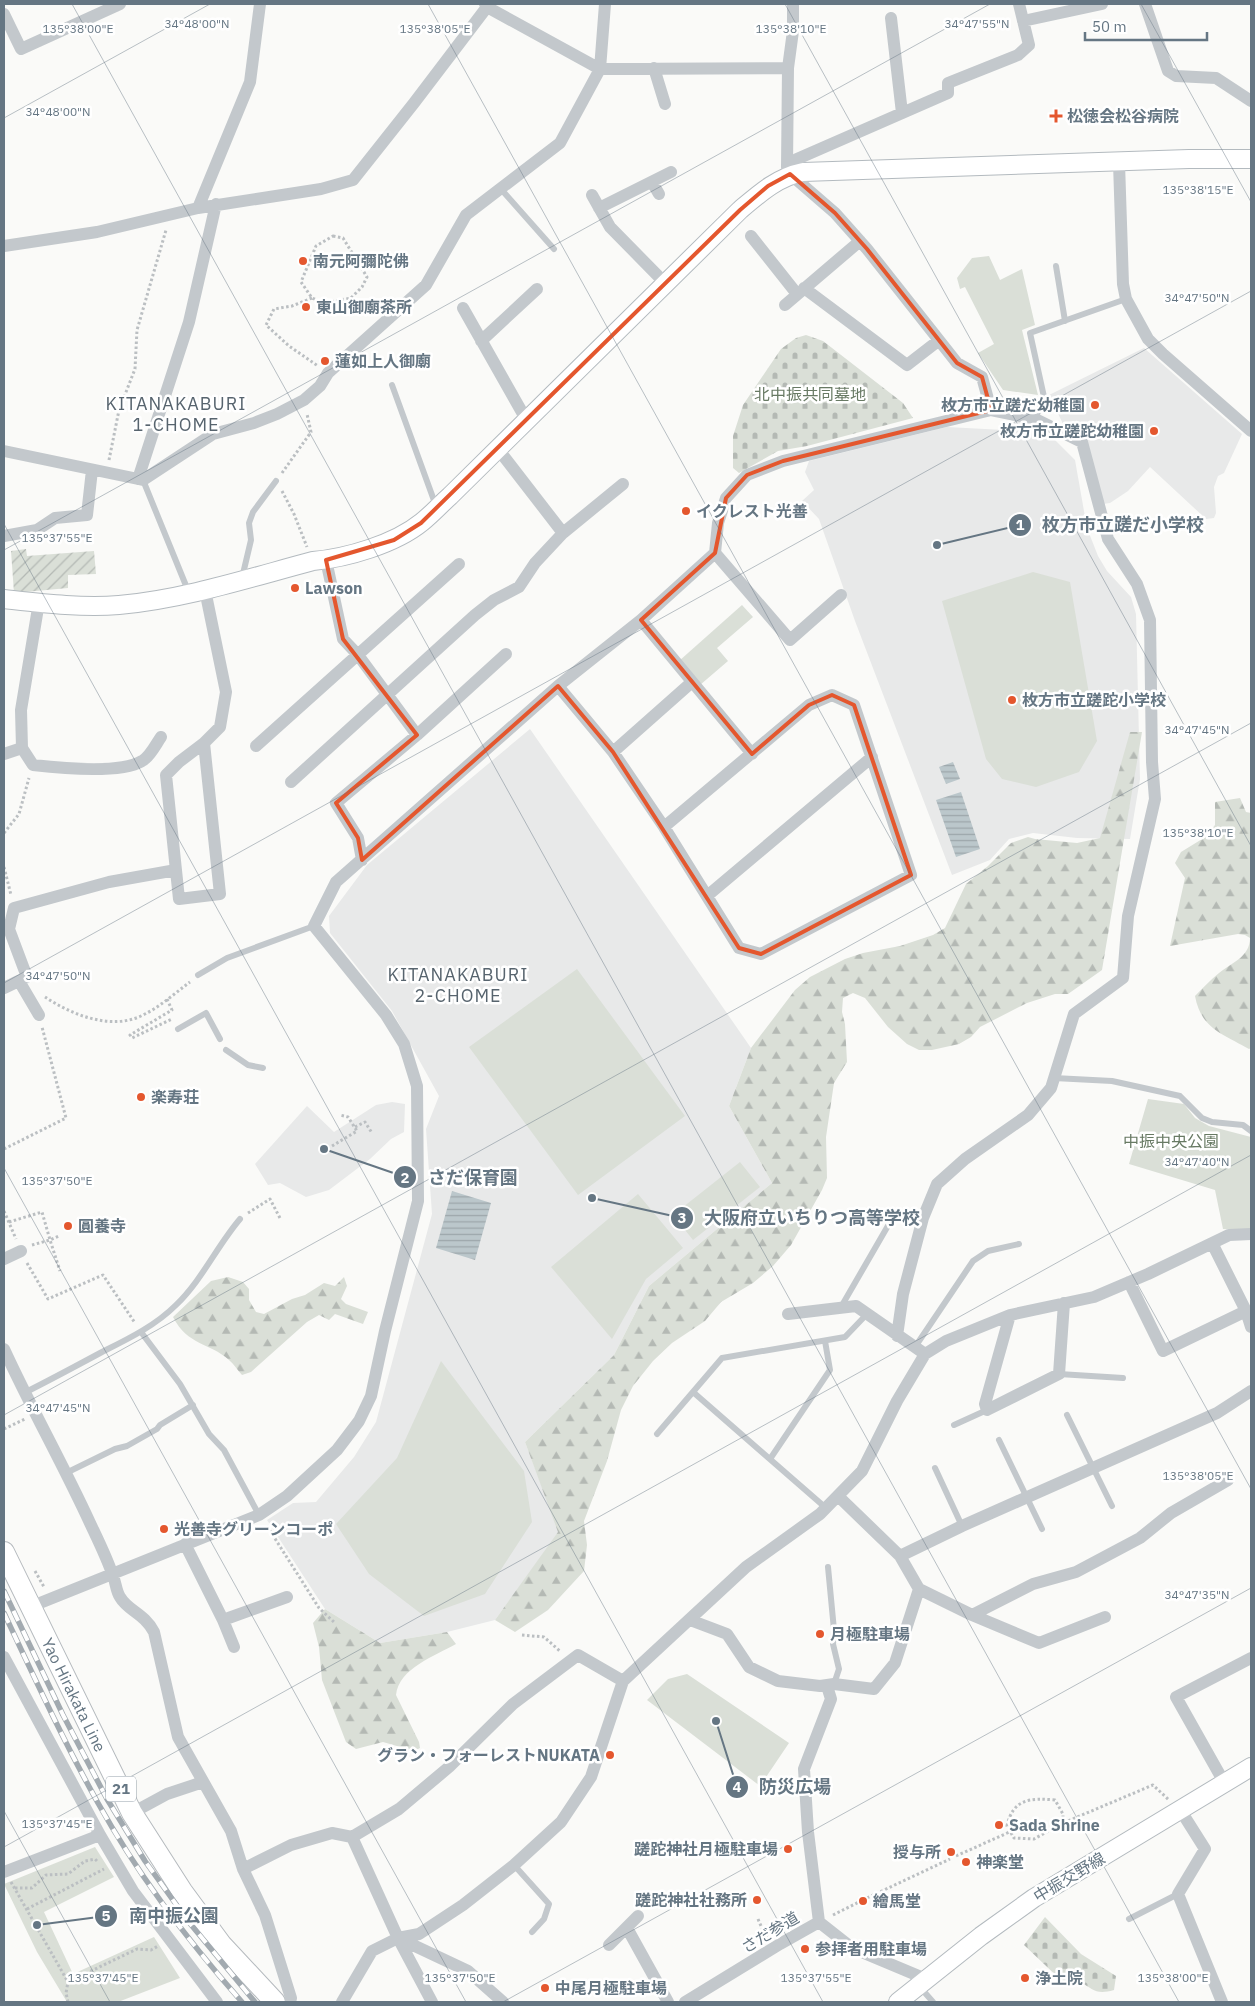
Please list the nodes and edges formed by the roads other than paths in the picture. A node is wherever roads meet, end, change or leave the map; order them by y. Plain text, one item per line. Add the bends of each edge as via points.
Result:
1 (120, 4) edge
2 (260, 4) edge
3 (605, 4) edge
4 (793, 4) edge
5 (1019, 4) edge
6 (1102, 4) edge
7 (1145, 4) edge
8 (486, 6) edge
9 (4, 14) edge
10 (891, 18) dead end
11 (1023, 21) junction
12 (654, 68) junction
13 (788, 68) junction
14 (600, 69) junction
15 (1251, 101) edge
16 (665, 104) dead end
17 (902, 113) junction
18 (1251, 159) edge
19 (1119, 163) junction
20 (789, 171) junction
21 (671, 172) dead end
22 (652, 182) junction
23 (500, 188) junction
24 (659, 194) dead end
25 (592, 195) dead end
26 (216, 204) junction
27 (198, 208) junction
28 (599, 208) junction
29 (751, 236) dead end
30 (860, 241) junction
31 (4, 246) edge
32 (554, 249) dead end
33 (1056, 266) dead end
34 (666, 284) junction
35 (537, 289) dead end
36 (801, 291) junction
37 (1126, 300) junction
38 (785, 305) dead end
39 (463, 308) dead end
40 (1064, 321) junction
41 (481, 341) junction
42 (938, 341) junction
43 (392, 385) dead end
44 (991, 410) junction
45 (1034, 419) junction
46 (526, 421) junction
47 (1251, 431) edge
48 (498, 449) junction
49 (4, 451) edge
50 (92, 470) junction
51 (140, 480) junction
52 (276, 481) road end
53 (623, 484) dead end
54 (437, 508) junction
55 (563, 533) junction
56 (4, 536) edge
57 (714, 552) junction
58 (320, 561) junction
59 (459, 564) dead end
60 (242, 580) junction
61 (197, 592) junction
62 (841, 595) dead end
63 (4, 599) edge
64 (39, 602) junction
65 (641, 620) junction
66 (506, 654) dead end
67 (358, 655) junction
68 (692, 682) junction
69 (558, 686) junction
70 (386, 695) junction
71 (417, 735) junction
72 (161, 737) dead end
73 (204, 743) junction
74 (256, 746) dead end
75 (22, 748) junction
76 (613, 752) junction
77 (4, 754) edge
78 (752, 754) junction
79 (872, 757) junction
80 (291, 782) dead end
81 (664, 828) junction
82 (362, 860) junction
83 (176, 870) junction
84 (707, 896) junction
85 (314, 926) junction
86 (198, 975) road end
87 (19, 982) junction
88 (4, 988) edge
89 (39, 1015) road end
90 (178, 1029) dead end
91 (220, 1039) dead end
92 (226, 1050) dead end
93 (263, 1068) dead end
94 (1054, 1078) junction
95 (1251, 1131) edge
96 (240, 1219) road end
97 (889, 1224) dead end
98 (1251, 1234) edge
99 (1212, 1243) junction
100 (1019, 1244) dead end
101 (26, 1248) road end
102 (4, 1259) edge
103 (1129, 1282) junction
104 (1064, 1303) junction
105 (840, 1308) junction
106 (1246, 1311) junction
107 (788, 1314) dead end
108 (867, 1314) junction
109 (1010, 1315) junction
110 (1251, 1326) edge
111 (140, 1332) junction
112 (897, 1336) junction
113 (825, 1341) junction
114 (4, 1349) edge
115 (920, 1351) junction
116 (1059, 1374) junction
117 (1123, 1378) dead end
118 (693, 1392) junction
119 (1251, 1392) edge
120 (24, 1393) junction
121 (193, 1405) junction
122 (987, 1410) junction
123 (1067, 1415) dead end
124 (954, 1425) dead end
125 (657, 1434) dead end
126 (1000, 1440) dead end
127 (770, 1459) junction
128 (935, 1468) dead end
129 (1093, 1468) junction
130 (66, 1474) junction
131 (1228, 1480) dead end
132 (838, 1496) junction
133 (1028, 1498) junction
134 (1112, 1506) dead end
135 (826, 1508) junction
136 (260, 1515) junction
137 (962, 1526) junction
138 (1042, 1529) dead end
139 (185, 1544) junction
140 (4, 1552) edge
141 (900, 1556) junction
142 (828, 1567) dead end
143 (113, 1575) junction
144 (919, 1589) junction
145 (287, 1597) dead end
146 (30, 1607) junction
147 (972, 1615) junction
148 (1105, 1617) dead end
149 (223, 1620) junction
150 (690, 1620) junction
151 (234, 1647) dead end
152 (4, 1657) edge
153 (1251, 1658) edge
154 (623, 1680) junction
155 (831, 1685) junction
156 (1251, 1767) edge
157 (203, 1782) junction
158 (1225, 1784) junction
159 (1181, 1811) junction
160 (132, 1813) junction
161 (100, 1835) junction
162 (352, 1836) junction
163 (514, 1865) junction
164 (243, 1869) junction
165 (4, 1872) edge
166 (1178, 1894) junction
167 (638, 1916) dead end
168 (1129, 1919) dead end
169 (819, 1922) junction
170 (627, 1928) junction
171 (532, 1932) dead end
172 (398, 1938) junction
173 (609, 1945) dead end
174 (923, 1982) junction
175 (704, 1998) edge
176 (217, 2002) edge
177 (274, 2002) edge
178 (290, 2002) edge
179 (342, 2002) edge
180 (432, 2002) edge
181 (503, 2002) edge
182 (668, 2002) edge
183 (685, 2002) edge
184 (898, 2002) edge
185 (933, 2002) edge
186 (1222, 2002) edge

1 - 9 street via 21,49
2 - 27 street via 250,82
3 - 14 street
4 - 13 street
5 - 11 street
6 - 11 street
7 - 15 street via 1168,71 1176,76 1216,78
8 - 14 street
8 - 26 street via 353,180 320,189
10 - 17 street
11 - 17 street via 1029,45 1018,55 948,83 948,93
12 - 13 street
12 - 14 street
12 - 16 street
13 - 20 street
14 - 23 street via 560,143
17 - 20 street via 797,159
18 - 19 street
19 - 20 street
19 - 37 street
20 - 30 street
20 - 34 street via 740,210
21 - 22 street
22 - 24 street
22 - 28 street
23 - 32 lane
23 - 51 street via 466,215 426,286 328,373 320,386 304,400 262,420 212,434
25 - 28 street
26 - 27 street
26 - 51 street via 189,322
27 - 31 street via 97,232
28 - 34 street via 610,227
29 - 36 street
30 - 36 street
30 - 42 street
33 - 40 lane
34 - 46 street
35 - 41 street
36 - 38 street
36 - 42 street via 907,365
37 - 40 lane
37 - 47 street via 1148,339
39 - 41 street
40 - 45 lane via 1030,333 1044,397
41 - 46 street
42 - 44 street via 957,363 982,377
43 - 54 lane
44 - 45 street
44 - 57 street via 782,461 747,475 726,498
45 - 94 street via 1082,442 1108,539 1137,584 1150,620 1152,762 1156,799 1128,916 1123,978 1074,1014
46 - 48 street
48 - 54 street
48 - 55 street
49 - 50 street
50 - 51 street
50 - 56 street via 87,515 55,518 37,530
51 - 61 lane
52 - 60 lane via 253,512 249,523 251,540
53 - 55 street
54 - 58 street via 394,540
55 - 70 street via 535,563 519,587 475,615
57 - 62 street via 790,640
57 - 65 street
58 - 60 street
58 - 67 street via 343,639
59 - 67 street
60 - 61 street
61 - 64 street via 117,605
61 - 73 street via 226,692 220,728
63 - 64 street
64 - 75 street via 20,710
65 - 68 street
65 - 69 street
66 - 71 street
67 - 70 street
67 - 74 street
68 - 76 street
68 - 78 street
69 - 76 street
69 - 82 street
70 - 71 street
70 - 80 street
71 - 82 street via 336,803 358,838
72 - 75 street via 144,760 132,766 70,770 33,765
73 - 83 street via 166,775
73 - 83 street via 220,894 180,899
75 - 77 street
76 - 81 street
78 - 79 street via 808,704 832,695 854,705
78 - 81 street
79 - 84 street
79 - 84 street via 911,875 761,954 739,948
81 - 84 street
82 - 85 street via 336,882
83 - 87 street via 108,882 14,908 9,929 27,977
85 - 86 lane via 226,958
85 - 136 street via 386,1015 404,1044 417,1086 418,1201 371,1396 359,1421 337,1450 287,1496
87 - 88 street
87 - 89 street
90 - 91 lane via 206,1013
92 - 93 lane via 248,1065
94 - 95 lane via 1112,1081 1180,1096 1202,1118 1243,1125
94 - 112 street via 1051,1088 1028,1115 937,1184 923,1218 902,1294
96 - 111 lane via 177,1305
97 - 105 lane
98 - 99 street via 1229,1235
99 - 103 street
99 - 106 street
100 - 115 lane via 988,1251 974,1261
101 - 102 street
103 - 104 street via 1094,1297
103 - 106 street via 1163,1351
104 - 109 street
104 - 116 street
105 - 107 street
105 - 108 street via 856,1306
106 - 110 street
108 - 112 street
108 - 113 lane via 845,1337
109 - 115 street
109 - 122 street via 985,1404
111 - 120 lane
111 - 121 lane
112 - 115 street
113 - 118 lane via 722,1358
113 - 127 lane via 830,1370
114 - 120 street
115 - 132 street via 862,1471
116 - 117 lane
116 - 122 street
118 - 125 lane
118 - 127 lane
119 - 129 street via 1218,1413
120 - 130 street
121 - 130 lane via 127,1446
121 - 136 lane via 209,1434 224,1450
122 - 124 lane
123 - 129 lane
126 - 133 lane
127 - 135 lane
128 - 137 lane
129 - 133 street
129 - 134 lane
130 - 143 street
131 - 147 street via 1171,1513 1140,1538 1076,1572 1033,1584
132 - 135 street
132 - 141 street
133 - 137 street
133 - 138 lane
135 - 150 street via 746,1567
136 - 139 street
137 - 141 street
139 - 143 street
139 - 149 street
140 - 146 main road, Yao Hirakata Line / 21
141 - 144 street
142 - 155 lane via 833,1644 840,1669
143 - 146 street
143 - 157 street via 124,1603 144,1618 154,1632 178,1738
144 - 147 street
144 - 155 street via 895,1663 874,1689
145 - 149 street
146 - 160 main road, Yao Hirakata Line / 21
147 - 148 street via 1039,1643
149 - 151 street
150 - 154 street
150 - 155 street via 727,1634 749,1667 778,1681
152 - 161 street
153 - 158 street via 1176,1697
154 - 162 street via 578,1655 513,1704 449,1767 399,1809
154 - 163 street via 591,1777 561,1822
155 - 169 street via 831,1699 804,1769
156 - 158 street, 中振交野線
157 - 160 street via 167,1794
157 - 164 street via 231,1831
158 - 159 street, 中振交野線
159 - 166 street via 1205,1849
159 - 174 street, 中振交野線 via 1034,1898
160 - 177 main road, Yao Hirakata Line / 21 via 222,1944
161 - 165 street
161 - 176 street via 134,1891
162 - 164 street via 332,1833 291,1845
162 - 172 street
163 - 171 lane via 549,1904 544,1919
163 - 172 street via 419,1934
164 - 178 street via 265,1915
166 - 168 lane
166 - 186 street
167 - 170 street
169 - 174 street, さだ参道 via 852,1948
169 - 175 street, さだ参道 via 780,1944
170 - 173 street
170 - 182 street
172 - 179 street via 372,1951
172 - 180 street
172 - 181 street via 468,1970
174 - 184 street, 中振交野線
174 - 185 lane
175 - 183 street, さだ参道

